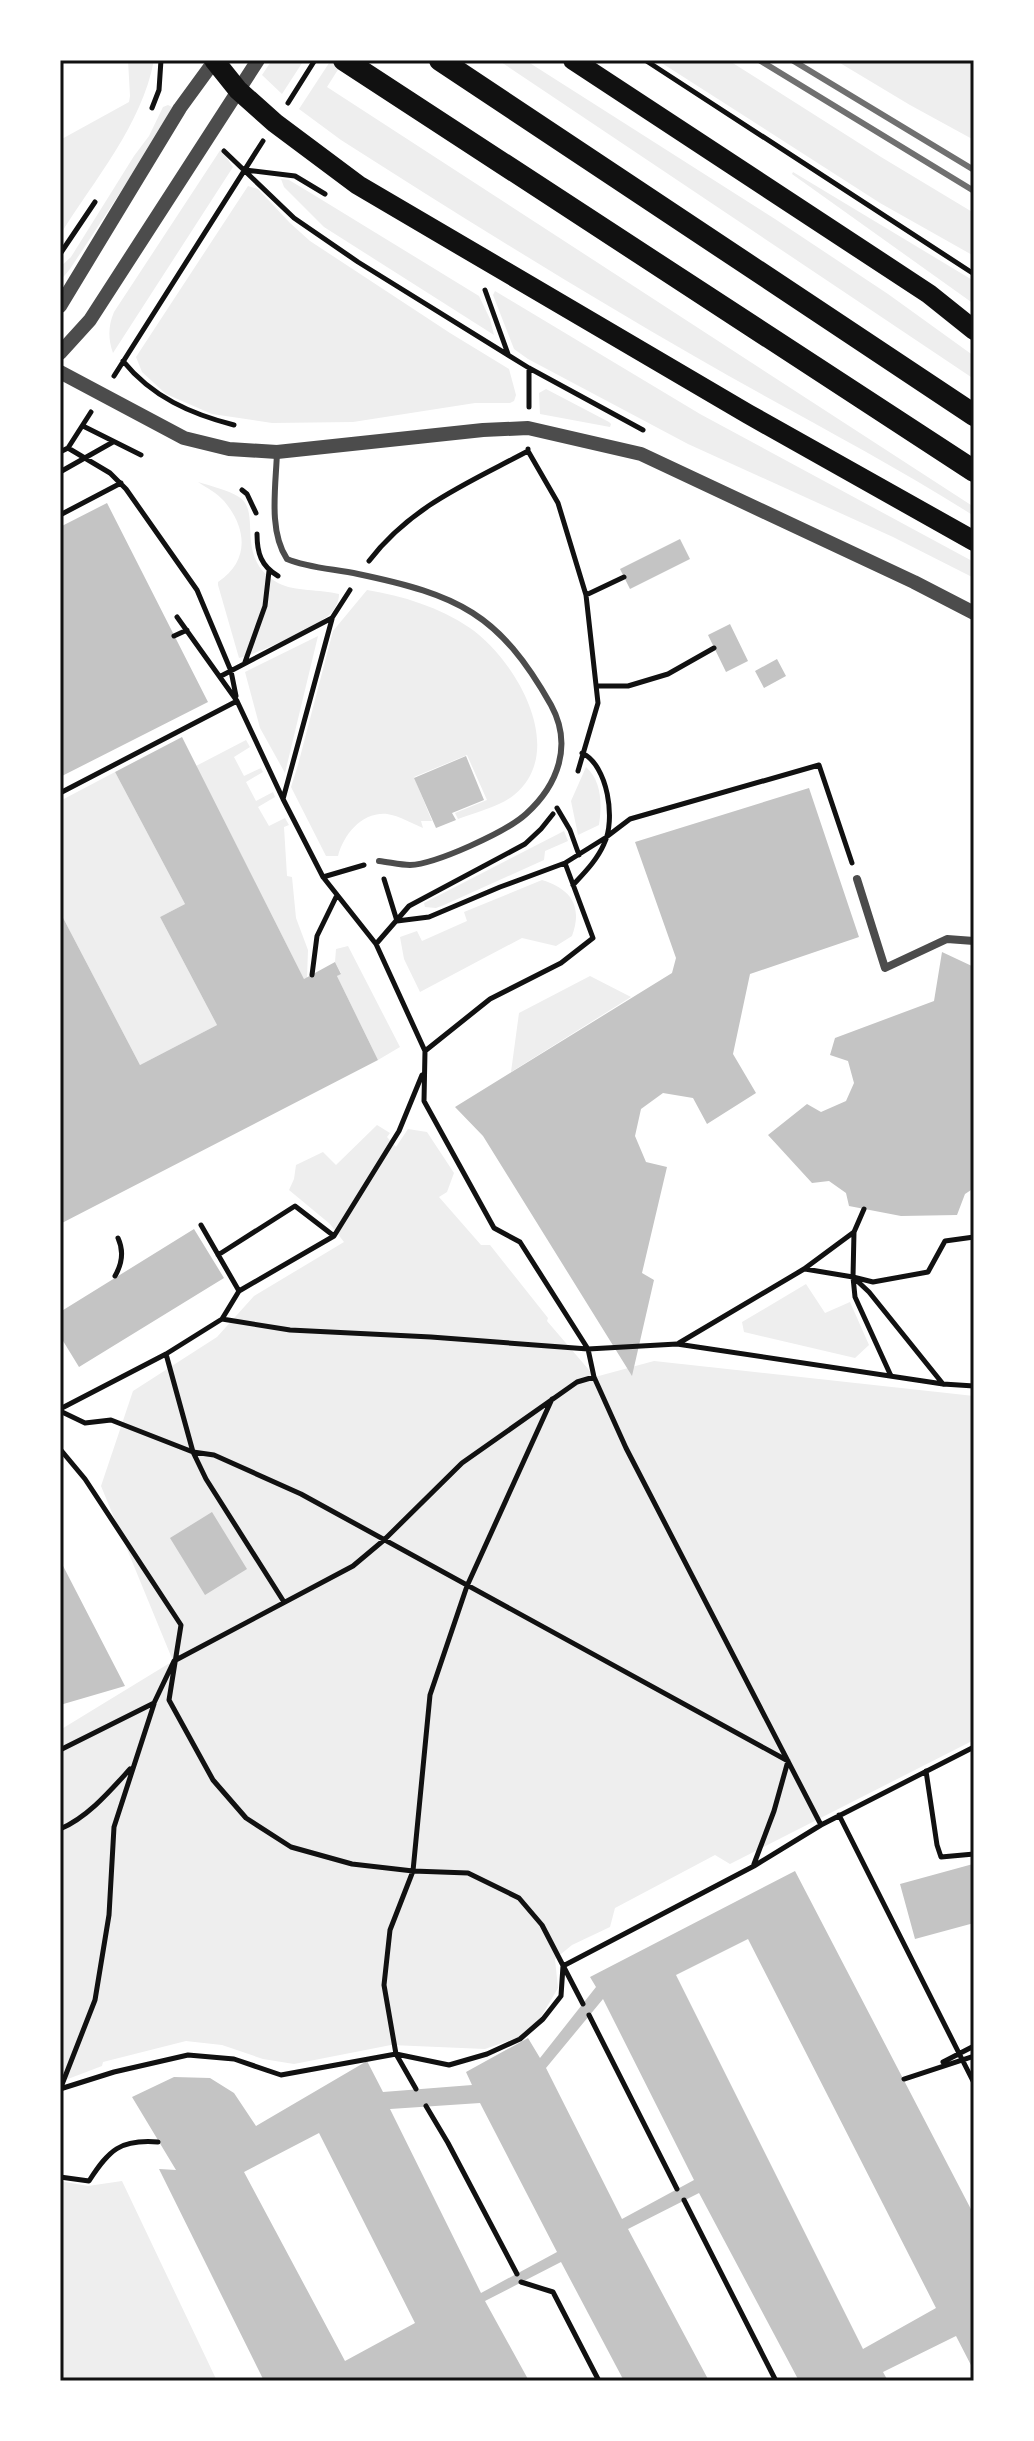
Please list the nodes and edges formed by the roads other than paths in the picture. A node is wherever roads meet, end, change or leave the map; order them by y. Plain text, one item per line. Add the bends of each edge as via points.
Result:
1 (215, 60) edge
2 (258, 60) edge
3 (344, 60) edge
4 (440, 60) edge
5 (573, 60) edge
6 (238, 90) junction
7 (60, 306) edge
8 (974, 330) edge
9 (60, 353) edge
10 (60, 372) edge
11 (974, 415) edge
12 (277, 452) junction
13 (974, 471) edge
14 (974, 541) edge
15 (974, 613) edge
16 (379, 861) road end
17 (857, 879) road end
18 (974, 941) edge

1 - 6 main road
1 - 7 street via 180,108
2 - 6 street
3 - 13 highway
4 - 11 highway
5 - 8 main road via 929,294
6 - 9 street via 90,320
6 - 14 main road via 358,185
10 - 12 street via 184,438 229,449
12 - 15 street via 528,428 641,454
12 - 16 lane via 276,532 280,549 291,561 422,588 485,619 535,677 555,712 563,744 545,795 504,830 434,860 411,865
17 - 18 street via 885,968 947,939

